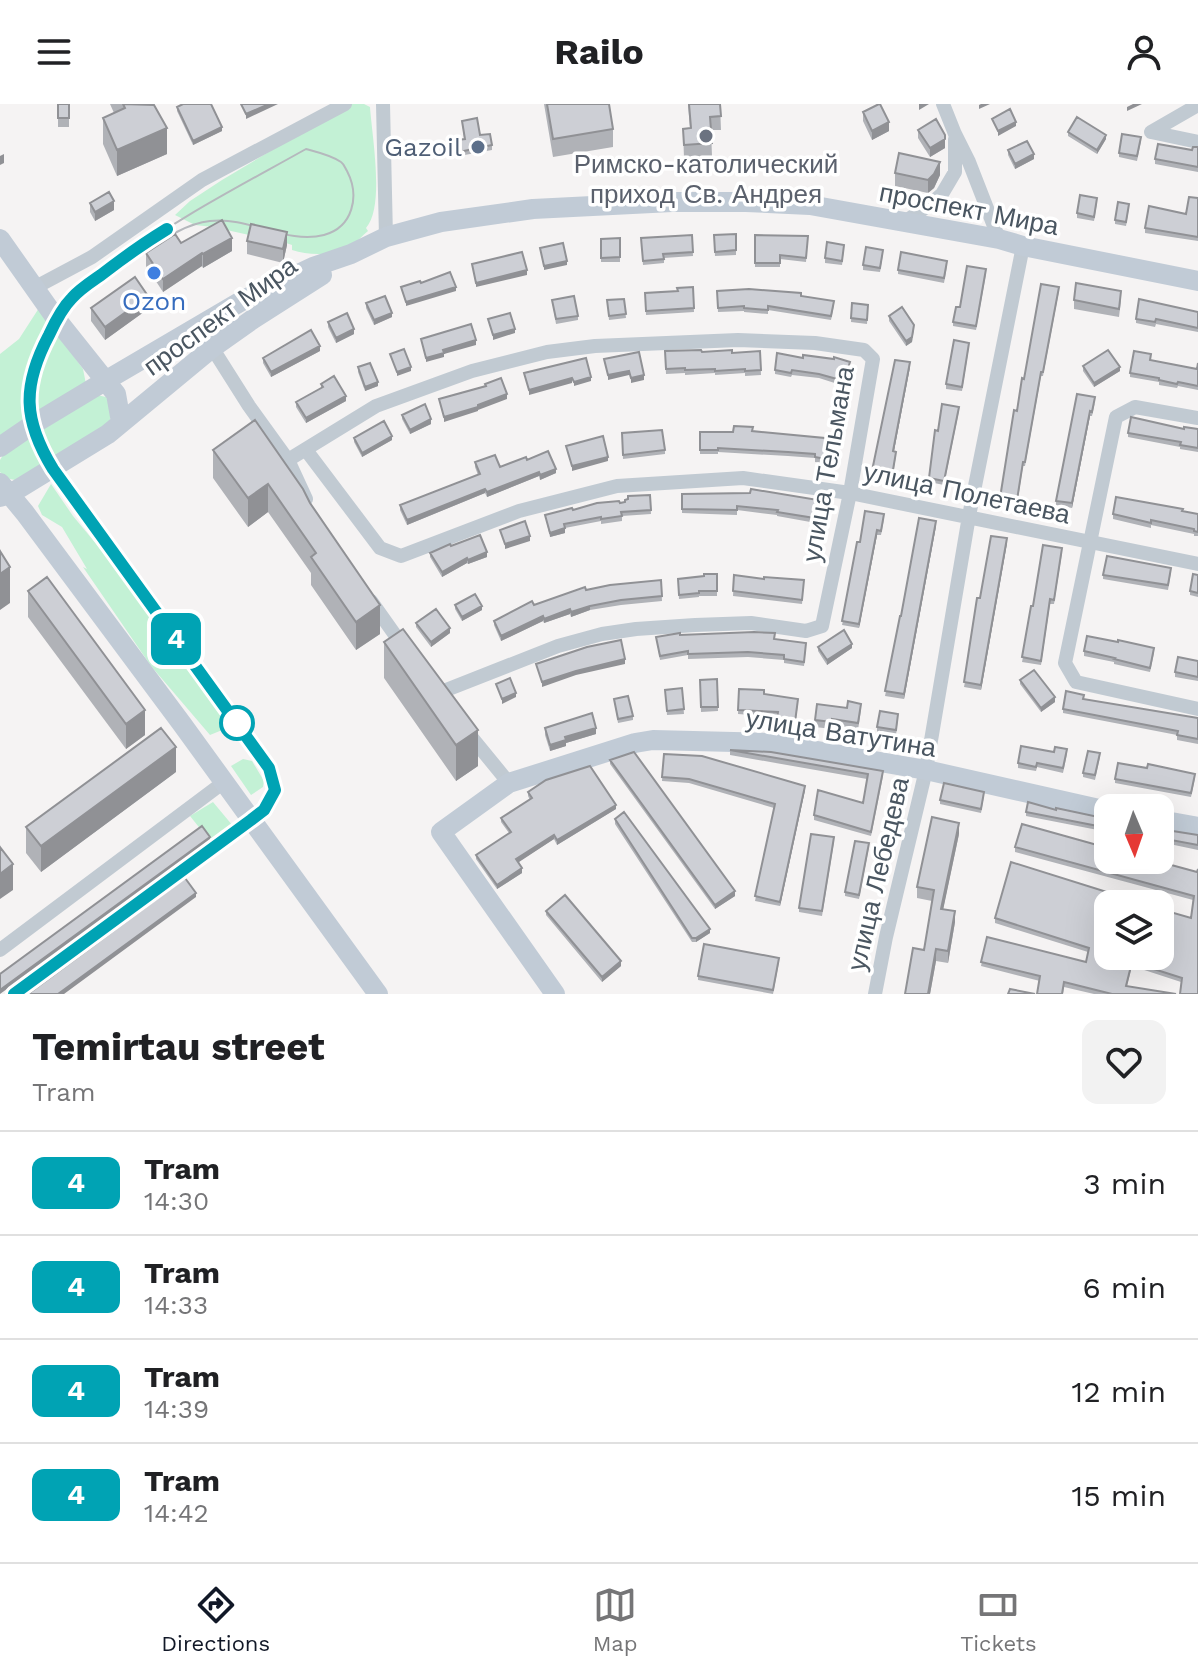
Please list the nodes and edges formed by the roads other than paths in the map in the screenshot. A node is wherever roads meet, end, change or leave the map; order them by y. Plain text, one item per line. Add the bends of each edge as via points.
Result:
1 (345, 104) edge
2 (383, 104) edge
3 (943, 104) edge
4 (1198, 105) edge
5 (955, 134) junction
6 (1198, 142) edge
7 (906, 221) junction
8 (386, 237) junction
9 (0, 239) edge
10 (999, 239) junction
11 (1023, 246) junction
12 (351, 254) junction
13 (1198, 281) edge
14 (34, 288) junction
15 (199, 327) junction
16 (212, 348) junction
17 (105, 381) junction
18 (1198, 418) edge
19 (121, 422) junction
20 (0, 447) edge
21 (306, 450) junction
22 (288, 460) junction
23 (3, 491) edge
24 (850, 493) junction
25 (969, 516) junction
26 (314, 517) edge
27 (1090, 543) junction
28 (1198, 564) edge
29 (363, 590) edge
30 (415, 664) edge
31 (437, 694) edge
32 (1198, 709) edge
33 (463, 727) edge
34 (926, 770) junction
35 (224, 782) junction
36 (509, 783) junction
37 (1094, 808) edge
38 (1174, 823) edge
39 (1198, 827) edge
40 (0, 950) edge
41 (378, 994) edge
42 (555, 994) edge
43 (875, 994) edge

1 - 14 street via 202,180 92,257
2 - 8 street
3 - 5 street
4 - 6 street via 1151,132
5 - 7 street via 955,172 942,194
5 - 10 street
7 - 8 street, проспект Мира via 810,205 672,202 533,209 441,222
7 - 10 street, проспект Мира
8 - 12 street, проспект Мира
9 - 14 street
10 - 11 street, проспект Мира
11 - 13 street, проспект Мира
11 - 25 street, улица Лебедева
12 - 15 street, проспект Мира via 245,299
12 - 16 street, проспект Мира
14 - 17 street
15 - 16 street
15 - 17 street, проспект Мира
16 - 19 street, проспект Мира
16 - 22 street
17 - 19 street via 116,394
17 - 20 street, проспект Мира
18 - 27 street via 1135,407 1116,417
19 - 23 street, проспект Мира
21 - 22 street, улица Тельмана
21 - 24 street, улица Полетаева via 380,548 401,556 519,511 617,486 743,478
21 - 24 street, улица Тельмана via 376,406 472,371 547,352 738,340 815,343 864,350 873,359
22 - 26 street
23 - 35 street
24 - 25 street, улица Полетаева
24 - 31 street, улица Тельмана via 822,626 806,631 751,623 695,625 602,634
25 - 27 street, улица Полетаева
25 - 34 street, улица Лебедева
27 - 28 street, улица Полетаева
27 - 32 street via 1065,663 1076,682
29 - 30 street
33 - 36 street
34 - 36 street, улица Ватутина via 772,743 653,740
34 - 37 street, улица Ватутина
34 - 43 street, улица Лебедева
35 - 40 street
35 - 41 street
36 - 42 street, улица Ватутина via 441,832
38 - 39 street

